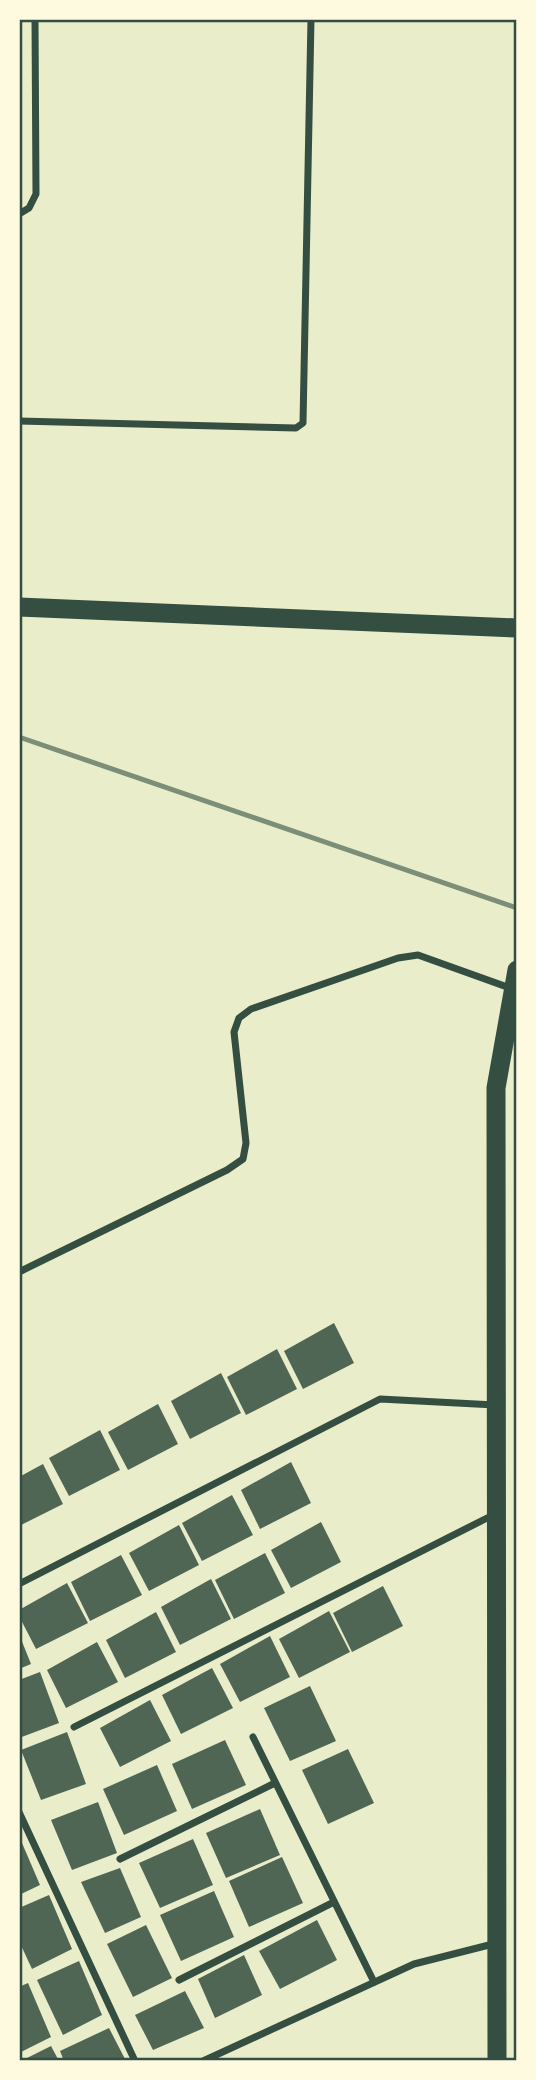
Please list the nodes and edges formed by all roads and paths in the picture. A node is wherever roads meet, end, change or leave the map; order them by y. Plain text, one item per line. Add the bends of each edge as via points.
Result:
1 (35, 19) edge
2 (312, 19) edge
3 (19, 214) edge
4 (19, 421) edge
5 (19, 607) edge
6 (517, 628) edge
7 (515, 980) edge
8 (19, 1272) edge
9 (497, 1405) junction
10 (497, 1513) junction
11 (19, 1584) edge
12 (74, 1727) dead end
13 (253, 1737) dead end
14 (275, 1783) junction
15 (19, 1812) edge
16 (120, 1858) dead end
17 (334, 1902) junction
18 (497, 1943) junction
19 (179, 1980) dead end
20 (374, 1982) junction
21 (135, 2061) edge
22 (203, 2061) edge
23 (497, 2061) edge

1 - 3 street via 36,194 29,208
2 - 4 street via 303,423 296,428
5 - 6 highway
7 - 8 street via 418,955 251,1009 239,1018 234,1032 246,1143 243,1159
7 - 9 highway via 496,1088
9 - 10 highway
9 - 11 street via 380,1399
10 - 12 street
10 - 18 highway
13 - 14 street
14 - 16 street
14 - 17 street
15 - 21 street
17 - 19 street
17 - 20 street
18 - 20 street via 431,1958
18 - 23 highway
20 - 22 street

